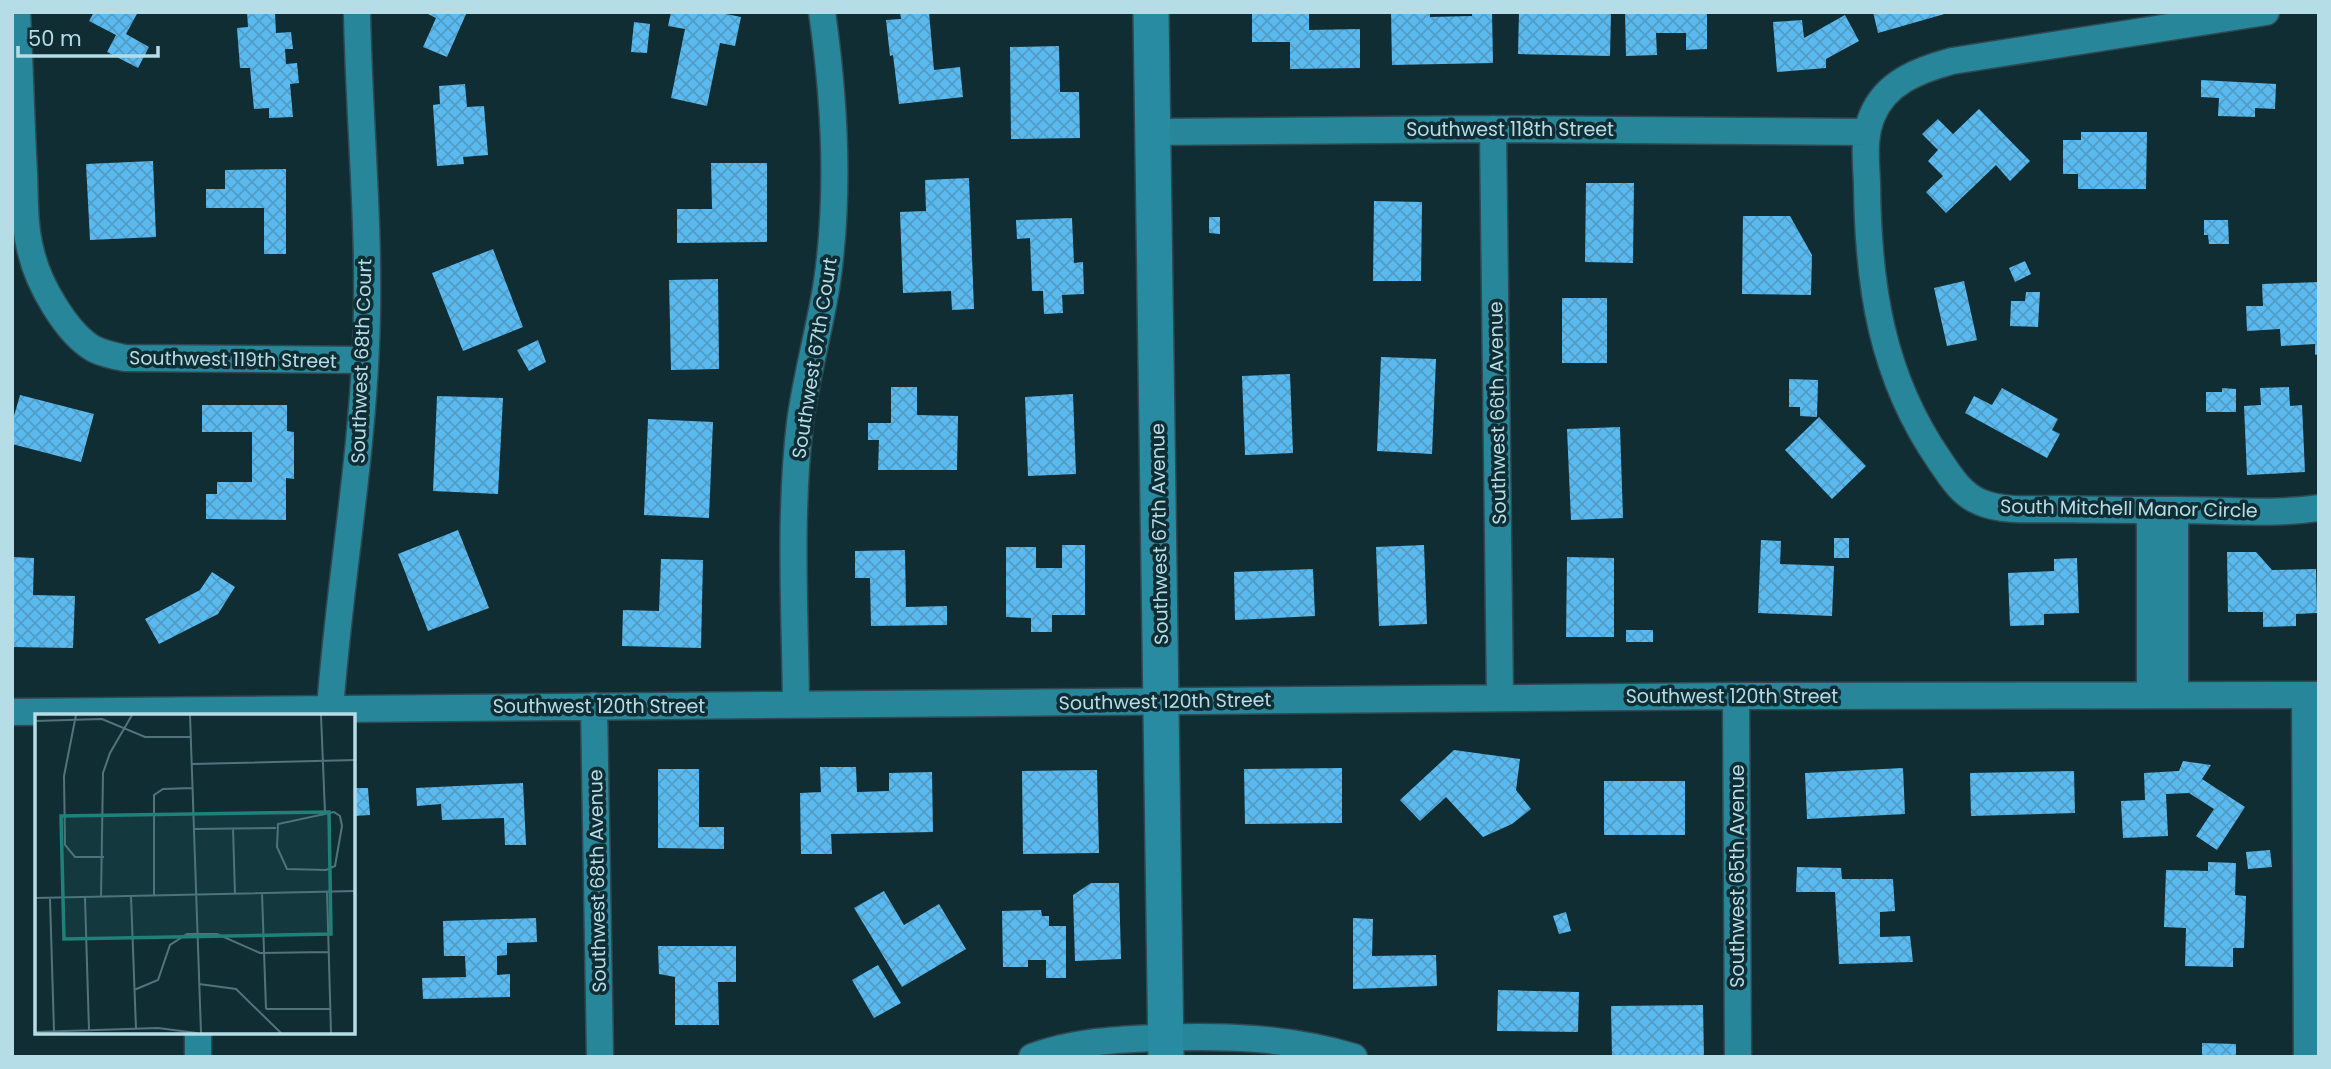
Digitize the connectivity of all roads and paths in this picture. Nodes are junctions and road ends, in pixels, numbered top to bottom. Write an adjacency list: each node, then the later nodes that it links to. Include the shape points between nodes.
1 (17, 12): 9 (street, Southwest 119th Street, via 30,251 69,327 93,349 125,358)
2 (357, 12): 9 (street, Southwest 68th Court, via 367,266)
3 (822, 12): 17 (street, Southwest 67th Court, via 831,77 835,172 827,282 803,402 798,455 793,530)
4 (1151, 12): 7 (main road, Southwest 67th Avenue)
5 (2266, 12): 8 (street, South Mitchell Manor Circle, via 1922,69 1885,96)
6 (1493, 129): 7 (street, Southwest 118th Street); 8 (street, Southwest 118th Street); 15 (street, Southwest 66th Avenue)
7 (1153, 132): 16 (main road, Southwest 67th Avenue)
8 (1866, 132): 11 (street, South Mitchell Manor Circle, via 1875,303 1892,369 1906,404 1962,491 1979,502 2000,507)
9 (365, 360): 19 (street, Southwest 68th Court, via 358,465)
10 (2319, 508): 11 (street, South Mitchell Manor Circle)
11 (2163, 510): 12 (street)
12 (2162, 694): 13 (street, Southwest 120th Street); 14 (street, Southwest 120th Street)
13 (2312, 695): 29 (street)
14 (1736, 696): 15 (street, Southwest 120th Street); 28 (street, Southwest 65th Avenue)
15 (1500, 698): 16 (street, Southwest 120th Street)
16 (1161, 701): 17 (street, Southwest 120th Street); 23 (main road, Southwest 67th Avenue)
17 (796, 704): 18 (street, Southwest 120th Street)
18 (594, 706): 19 (street, Southwest 120th Street); 25 (street, Southwest 68th Avenue)
19 (330, 709): 21 (street, Southwest 120th Street)
20 (12, 712): 21 (street, Southwest 120th Street)
21 (193, 713)
22 (198, 1034): 24 (street)
23 (1166, 1047): 26 (street, via 1077,1044); 27 (street, via 1261,1039 1316,1046)
24 (198, 1057)
25 (600, 1057)
26 (1032, 1057)
27 (1354, 1057)
28 (1738, 1057)
29 (2307, 1057)

